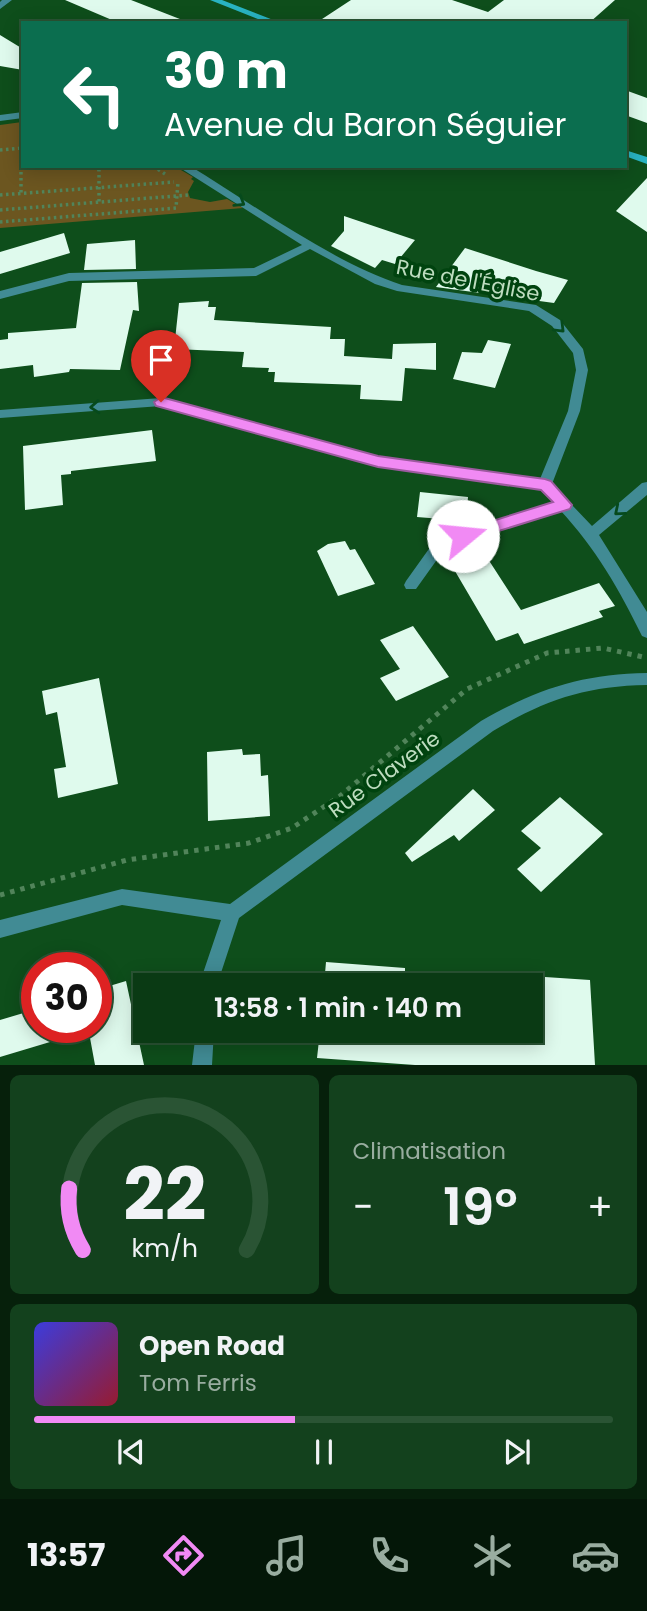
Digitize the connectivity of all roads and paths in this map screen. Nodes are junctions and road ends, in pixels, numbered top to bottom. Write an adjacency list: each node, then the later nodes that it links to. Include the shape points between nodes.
1 (8, 0): 3 (street)
2 (214, 0): 4 (main road)
3 (0, 6)
4 (272, 21)
5 (21, 116): 6 (street)
6 (0, 118)
7 (21, 148): 8 (path)
8 (0, 150)
9 (627, 154): 10 (main road)
10 (647, 161)
11 (22, 168): 15 (path)
12 (99, 168): 14 (path)
13 (185, 168): 22 (street, Rue de l'Église, one-way to 22)
14 (99, 187): 15 (path); 18 (path, via 178,181); 19 (path)
15 (21, 193): 16 (path)
16 (0, 195)
17 (188, 195): 18 (path)
18 (176, 196): 19 (path); 21 (path, via 176,208)
19 (99, 202): 20 (path)
20 (0, 210)
21 (0, 222)
22 (310, 245): 23 (street, via 256,272 69,277); 25 (street, Rue de l'Église, one-way to 25, via 401,288 532,308 556,323 579,352 582,370 574,411)
23 (0, 295)
24 (0, 414): 25 (street, one-way to 24, via 378,461 161,402)
25 (545, 485): 27 (street)
26 (647, 487): 28 (street, one-way to 28)
27 (564, 505): 28 (street); 29 (street, via 441,543)
28 (591, 534): 30 (street)
29 (411, 585)
30 (647, 632)
31 (647, 658): 33 (path, via 603,648 547,653 467,689 340,796 292,828 249,843 128,860)
32 (647, 679): 34 (street, Rue Claverie, via 579,684 530,700 487,726)
33 (0, 895)
34 (232, 914): 35 (street, via 122,897); 36 (street)
35 (0, 929)
36 (212, 973)
37 (204, 1043): 38 (street)
38 (202, 1065)

